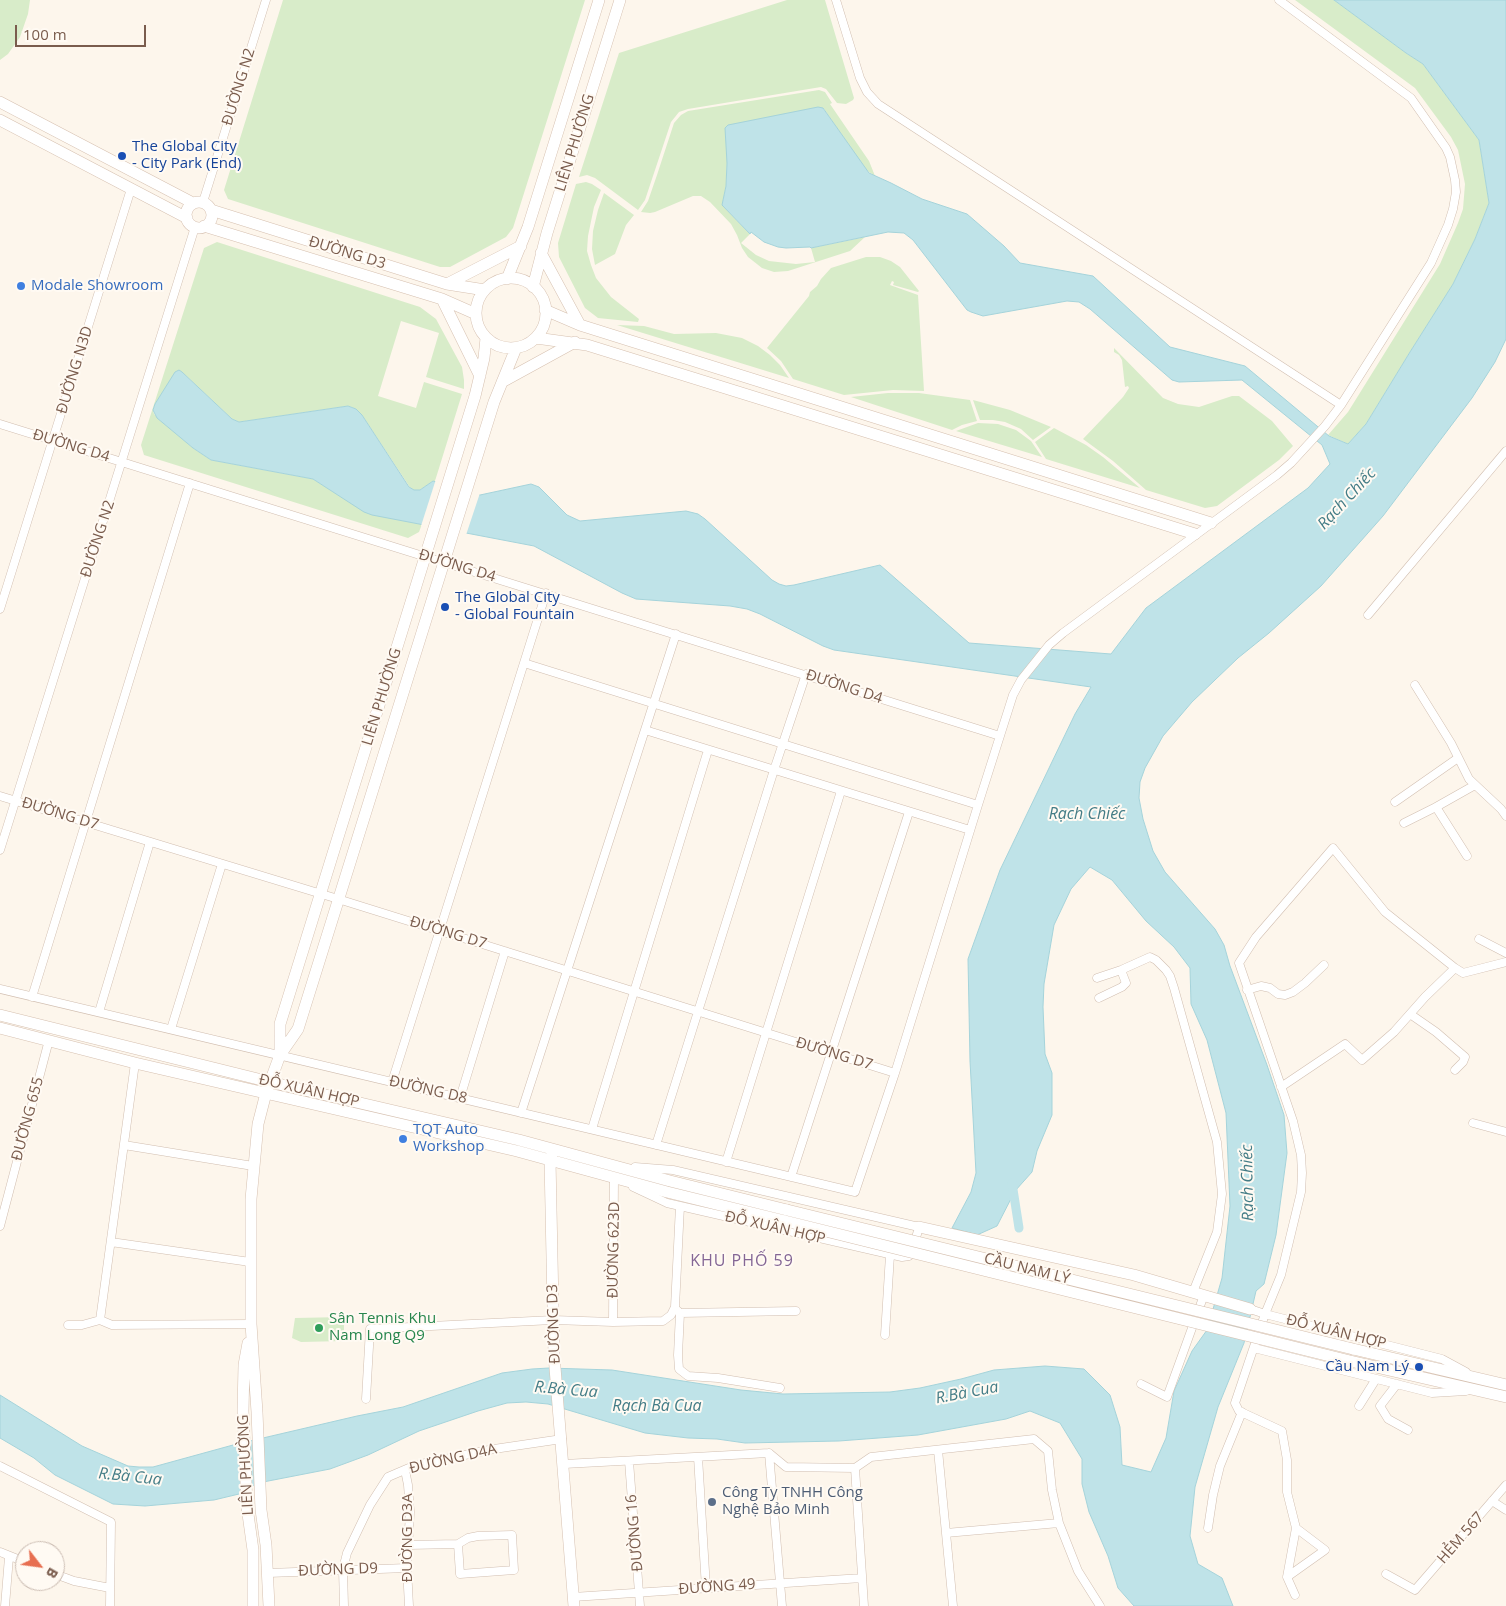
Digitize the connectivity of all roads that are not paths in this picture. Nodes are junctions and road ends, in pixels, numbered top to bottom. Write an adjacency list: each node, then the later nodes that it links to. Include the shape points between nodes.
1 (266, 0): 10 (street, ĐƯỜNG N2)
2 (599, 0): 14 (street, LIÊN PHƯỜNG)
3 (620, 0): 16 (street, LIÊN PHƯỜNG)
4 (836, 0): 34 (street, via 860,78 878,104)
5 (1278, 0): 34 (street, via 1410,98 1446,148 1455,180 1453,209 1431,263)
6 (0, 102): 8 (street, ĐƯỜNG D3)
7 (0, 120): 9 (street)
8 (136, 173): 9 (street); 10 (street, ĐƯỜNG D3)
9 (131, 189): 11 (street); 37 (street, ĐƯỜNG N3D)
10 (202, 205): 11 (street, via 187,210); 12 (street, via 211,219); 13 (street, ĐƯỜNG D3)
11 (187, 218): 12 (street, via 189,223)
12 (200, 226): 15 (street, ĐƯỜNG D3); 39 (street, ĐƯỜNG N2)
13 (296, 237): 15 (street); 18 (street, ĐƯỜNG D3)
14 (521, 246): 17 (street, LIÊN PHƯỜNG); 18 (street)
15 (291, 253): 21 (street, ĐƯỜNG D3)
16 (541, 253): 19 (street, LIÊN PHƯỜNG); 24 (street)
17 (506, 279): 19 (street, via 521,280); 20 (street)
18 (447, 284): 20 (street, ĐƯỜNG D3)
19 (534, 287): 22 (street)
20 (485, 290): 23 (street)
21 (442, 299): 23 (street, ĐƯỜNG D3); 31 (street)
22 (546, 310): 24 (street); 26 (street)
23 (476, 314): 25 (street)
24 (580, 325): 28 (street)
25 (486, 338): 29 (street, via 498,346); 31 (street, LIÊN PHƯỜNG)
26 (536, 338): 27 (street); 29 (street)
27 (576, 342): 30 (street); 32 (street)
28 (638, 343): 30 (street); 33 (street)
29 (516, 348): 32 (street, LIÊN PHƯỜNG)
30 (632, 359): 35 (street)
31 (480, 376): 45 (street, LIÊN PHƯỜNG)
32 (502, 382): 46 (street, LIÊN PHƯỜNG)
33 (836, 405): 35 (street); 40 (street)
34 (1341, 405): 43 (street, via 1284,469)
35 (831, 420): 42 (street)
36 (0, 424): 37 (street, ĐƯỜNG D4)
37 (52, 441): 39 (street, ĐƯỜNG D4); 48 (street, ĐƯỜNG N3D)
38 (1506, 451): 49 (street)
39 (122, 462): 41 (street, ĐƯỜNG D4); 64 (street, ĐƯỜNG N2)
40 (1039, 469): 42 (street); 43 (street)
41 (190, 483): 45 (street, ĐƯỜNG D4); 70 (street)
42 (1034, 484): 44 (street)
43 (1211, 523): 44 (street)
44 (1196, 534): 56 (street, via 1048,646 1021,680)
45 (425, 556): 46 (street, ĐƯỜNG D4); 77 (street, LIÊN PHƯỜNG)
46 (444, 562): 47 (street, ĐƯỜNG D4); 78 (street, LIÊN PHƯỜNG)
47 (546, 594): 50 (street, ĐƯỜNG D4); 51 (street)
48 (0, 609)
49 (1368, 616)
50 (676, 634): 52 (street, ĐƯỜNG D4); 54 (street)
51 (524, 663): 54 (street); 79 (street)
52 (806, 674): 56 (street, ĐƯỜNG D4); 57 (street)
53 (1415, 685): 59 (street)
54 (653, 704): 55 (street); 57 (street)
55 (644, 730): 58 (street); 86 (street)
56 (1000, 736): 66 (street)
57 (783, 744): 60 (street); 66 (street)
58 (708, 750): 60 (street); 91 (street)
59 (1458, 758): 61 (street); 65 (street)
60 (774, 770): 62 (street); 94 (street)
61 (1475, 785): 67 (street); 69 (street)
62 (842, 791): 68 (street); 100 (street)
63 (0, 796): 64 (street, ĐƯỜNG D7)
64 (16, 800): 70 (street, ĐƯỜNG D7); 74 (street, ĐƯỜNG N2)
65 (1395, 802)
66 (978, 805): 72 (street)
67 (1436, 807): 71 (street); 75 (street)
68 (909, 812): 72 (street); 102 (street)
69 (1506, 816)
70 (86, 822): 73 (street, ĐƯỜNG D7); 92 (street)
71 (1404, 823)
72 (970, 830): 106 (street)
73 (150, 842): 76 (street, ĐƯỜNG D7); 95 (street)
74 (0, 850)
75 (1467, 856)
76 (222, 864): 77 (street, ĐƯỜNG D7); 99 (street)
77 (321, 894): 78 (street, ĐƯỜNG D7); 103 (street, LIÊN PHƯỜNG, via 280,1024)
78 (338, 899): 79 (street, ĐƯỜNG D7); 103 (street, LIÊN PHƯỜNG, via 298,1029)
79 (440, 931): 81 (street, ĐƯỜNG D7); 107 (street)
80 (1479, 938): 82 (street)
81 (505, 951): 86 (street, ĐƯỜNG D7); 110 (street)
82 (1506, 953)
83 (1506, 962): 85 (street, via 1463,973)
84 (1324, 965): 90 (street, via 1305,983 1284,995 1261,986)
85 (1455, 968): 90 (street, via 1385,912 1333,848 1256,937 1239,963); 96 (street)
86 (567, 970): 91 (street, ĐƯỜNG D7); 111 (street)
87 (1121, 970): 88 (street); 93 (street, via 1126,984); 131 (street, via 1150,957 1162,964 1170,976 1217,1142 1222,1194 1217,1232)
88 (1097, 978)
89 (0, 989): 92 (street, ĐƯỜNG D8)
90 (1247, 990): 108 (street)
91 (634, 992): 94 (street, ĐƯỜNG D7); 113 (street)
92 (32, 997): 95 (street, ĐƯỜNG D8)
93 (1099, 998)
94 (698, 1011): 100 (street, ĐƯỜNG D7); 115 (street)
95 (99, 1012): 99 (street, ĐƯỜNG D8)
96 (1410, 1014): 105 (street, via 1465,1057); 108 (street, via 1362,1060 1345,1044)
97 (0, 1017): 109 (street, ĐỖ XUÂN HỢP)
98 (0, 1028): 101 (street, ĐỖ XUÂN HỢP)
99 (171, 1029): 103 (street, ĐƯỜNG D8)
100 (766, 1033): 102 (street, ĐƯỜNG D7); 119 (street)
101 (49, 1040): 104 (street, ĐỖ XUÂN HỢP); 126 (street, ĐƯỜNG 655)
102 (831, 1053): 106 (street, ĐƯỜNG D7); 122 (street)
103 (280, 1055): 107 (street, ĐƯỜNG D8); 109 (street, LIÊN PHƯỜNG)
104 (135, 1064): 109 (street, ĐỖ XUÂN HỢP); 116 (street)
105 (1455, 1070)
106 (895, 1073): 122 (street, ĐƯỜNG D8, via 855,1192)
107 (392, 1082): 110 (street, ĐƯỜNG D8)
108 (1281, 1087): 135 (street, via 1298,1139 1301,1192 1281,1275)
109 (268, 1088): 117 (street, ĐỖ XUÂN HỢP); 118 (street, ĐỖ XUÂN HỢP); 120 (street, LIÊN PHƯỜNG, via 258,1124)
110 (460, 1098): 111 (street, ĐƯỜNG D8)
111 (521, 1112): 113 (street, ĐƯỜNG D8)
112 (1473, 1123): 114 (street)
113 (592, 1129): 115 (street, ĐƯỜNG D8)
114 (1506, 1132)
115 (656, 1145): 119 (street, ĐƯỜNG D8)
116 (124, 1146): 120 (street); 128 (street)
117 (553, 1148): 118 (street, ĐƯỜNG D3); 121 (street, ĐỖ XUÂN HỢP)
118 (550, 1160): 123 (street, ĐỖ XUÂN HỢP); 137 (street, ĐƯỜNG D3)
119 (726, 1162): 122 (street, ĐƯỜNG D8)
120 (253, 1166): 130 (street, LIÊN PHƯỜNG)
121 (619, 1166): 125 (street, ĐỖ XUÂN HỢP); 127 (street, ĐỖ XUÂN HỢP, via 673,1170)
122 (791, 1177)
123 (614, 1178): 124 (street, ĐỖ XUÂN HỢP); 125 (street, ĐỖ XUÂN HỢP); 138 (street, ĐƯỜNG 623D)
124 (680, 1206): 129 (street, ĐỖ XUÂN HỢP); 133 (street)
125 (786, 1216): 143 (street, CẦU NAM LÝ, bridge)
126 (0, 1226)
127 (919, 1227): 129 (street, ĐỖ XUÂN HỢP, via 909,1256); 131 (street, ĐỖ XUÂN HỢP, via 1134,1275)
128 (111, 1242): 130 (street); 136 (street)
129 (890, 1255): 141 (street)
130 (250, 1262): 139 (street, LIÊN PHƯỜNG)
131 (1199, 1294): 132 (street, ĐỖ XUÂN HỢP); 146 (street, via 1167,1397)
132 (1250, 1309): 135 (street, ĐỖ XUÂN HỢP)
133 (678, 1310): 134 (street); 138 (street, via 664,1320); 149 (street, via 680,1369 688,1376)
134 (796, 1311)
135 (1265, 1314): 142 (street); 144 (street, ĐỖ XUÂN HỢP, via 1442,1359)
136 (100, 1320): 139 (street, via 112,1325); 140 (street)
137 (553, 1320): 138 (street); 152 (street, via 370,1329); 156 (street, ĐƯỜNG D3)
138 (613, 1322)
139 (251, 1324): 179 (street, LIÊN PHƯỜNG, via 261,1510); 192 (street, LIÊN PHƯỜNG, via 244,1365 243,1411)
140 (68, 1325)
141 (885, 1335)
142 (1254, 1348): 145 (street, ĐỖ XUÂN HỢP); 154 (street, via 1235,1403)
143 (1352, 1355): 144 (street, ĐỖ XUÂN HỢP); 150 (street, ĐỖ XUÂN HỢP)
144 (1478, 1378): 148 (street, ĐỖ XUÂN HỢP)
145 (1376, 1379): 147 (street, ĐỖ XUÂN HỢP); 153 (street)
146 (1141, 1384)
147 (1397, 1384): 150 (street, ĐỖ XUÂN HỢP, via 1432,1393); 155 (street, via 1380,1406 1388,1419)
148 (1506, 1385)
149 (780, 1388)
150 (1475, 1391): 151 (street, ĐỖ XUÂN HỢP)
151 (1506, 1397)
152 (366, 1399)
153 (1359, 1406)
154 (1242, 1412): 169 (street, via 1220,1466); 170 (street, via 1282,1431 1287,1460 1287,1492)
155 (1408, 1430)
156 (561, 1434): 161 (street, ĐƯỜNG D3); 164 (street, ĐƯỜNG D4A)
157 (938, 1450): 163 (street, via 872,1457); 168 (street, via 1034,1439 1048,1452); 171 (street)
158 (769, 1453): 159 (street); 163 (street, via 786,1467); 184 (street)
159 (698, 1457): 160 (street); 186 (street)
160 (629, 1461): 161 (street); 187 (street, ĐƯỜNG 16)
161 (564, 1464): 189 (street, ĐƯỜNG D3)
162 (0, 1466): 185 (street, via 111,1522)
163 (855, 1468): 183 (street)
164 (405, 1470): 173 (street, ĐƯỜNG D3A, via 410,1512); 178 (street, ĐƯỜNG D4A, via 388,1477 370,1505 347,1553)
165 (1506, 1485): 166 (street, HẺM 567)
166 (1492, 1501): 167 (street); 180 (street, HẺM 567, via 1415,1590)
167 (1506, 1510)
168 (1059, 1523): 171 (street); 200 (street, via 1078,1571)
169 (1208, 1528)
170 (1296, 1528): 181 (street); 181 (street, via 1325,1550)
171 (946, 1533): 199 (street)
172 (458, 1544): 172 (street, via 460,1574 514,1570 512,1535 478,1536); 173 (street)
173 (408, 1545): 177 (street, ĐƯỜNG D3A)
174 (0, 1552): 175 (street)
175 (10, 1557): 176 (street); 190 (street)
176 (15, 1559)
177 (407, 1568): 178 (street, ĐƯỜNG D9); 195 (street, ĐƯỜNG D3A)
178 (343, 1569): 179 (street, ĐƯỜNG D9); 194 (street)
179 (268, 1573): 193 (street, LIÊN PHƯỜNG)
180 (1386, 1574)
181 (1287, 1577): 188 (street)
182 (65, 1578): 185 (street)
183 (862, 1578): 184 (street, ĐƯỜNG 49); 198 (street)
184 (780, 1583): 186 (street, ĐƯỜNG 49); 197 (street)
185 (110, 1588): 191 (street)
186 (706, 1588): 187 (street, ĐƯỜNG 49)
187 (639, 1593): 189 (street, ĐƯỜNG 49); 196 (street, ĐƯỜNG 16)
188 (1295, 1595)
189 (573, 1602)
190 (5, 1606)
191 (110, 1606)
192 (254, 1606)
193 (268, 1606)
194 (344, 1606)
195 (409, 1606)
196 (640, 1606)
197 (782, 1606)
198 (864, 1606)
199 (953, 1606)
200 (1100, 1606)

